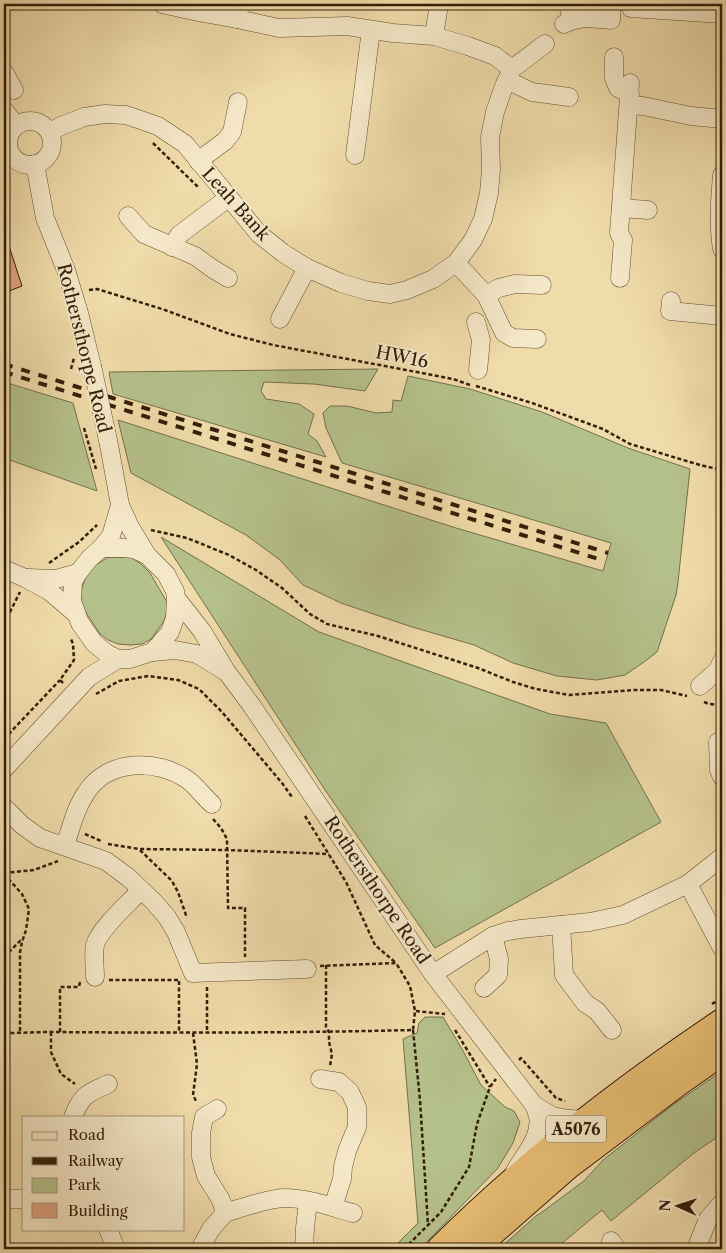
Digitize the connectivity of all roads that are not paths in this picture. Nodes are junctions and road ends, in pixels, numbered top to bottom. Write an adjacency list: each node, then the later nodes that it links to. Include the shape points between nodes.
1 (162, 4): 4 (street, via 198,12)
2 (439, 4): 9 (street)
3 (631, 8): 5 (street)
4 (238, 11): 8 (street, via 279,28 347,26)
5 (722, 14)
6 (568, 16): 7 (street)
7 (611, 19)
8 (371, 30): 9 (street); 23 (street)
9 (434, 36): 13 (street, via 495,56)
10 (545, 44): 13 (street)
11 (614, 57): 15 (street, via 614,78 618,88)
12 (4, 72): 14 (street)
13 (509, 74): 16 (street, via 532,92); 33 (street, Leah Bank, via 490,137 489,193 483,219 473,240)
14 (14, 90)
15 (630, 94): 19 (street, via 643,106); 28 (street)
16 (569, 97)
17 (238, 102): 24 (street, via 232,132)
18 (4, 110): 20 (street)
19 (722, 119)
20 (16, 126): 21 (street, via 34,121); 22 (street, via 10,134)
21 (50, 132): 24 (street, Leah Bank, via 84,117 126,115 158,126 185,144); 25 (street, via 52,148 42,161)
22 (7, 152): 25 (street, via 20,162)
23 (355, 155)
24 (198, 161): 27 (street, Leah Bank, via 209,173)
25 (35, 164): 45 (street, Rothersthorpe Road, bridge, via 45,218 66,270 92,366)
26 (722, 175): 32 (street)
27 (223, 202): 31 (street, via 179,235); 34 (street, Leah Bank, via 283,254)
28 (621, 208): 29 (street); 36 (street)
29 (648, 210)
30 (128, 216): 31 (street, via 144,234)
31 (172, 247): 35 (street, via 195,256)
32 (722, 249)
33 (456, 262): 34 (street, Leah Bank, via 434,279 390,294 341,283); 38 (street)
34 (307, 268): 42 (street)
35 (228, 278)
36 (620, 278)
37 (542, 285): 38 (street, via 515,284)
38 (486, 295): 40 (street)
39 (671, 301): 41 (street, via 670,311)
40 (494, 313): 43 (street, via 504,333 513,338); 44 (street, via 473,324 481,340)
41 (722, 316)
42 (280, 319)
43 (538, 339)
44 (478, 370)
45 (120, 504): 46 (street, via 111,536); 47 (street, Rothersthorpe Road)
46 (101, 548): 47 (street, via 134,549); 49 (street)
47 (148, 555): 51 (street, Rothersthorpe Road, via 166,574)
48 (4, 569): 50 (street)
49 (78, 573): 50 (street); 52 (street, via 73,582)
50 (23, 585): 52 (street, via 49,591)
51 (176, 598): 54 (street, Rothersthorpe Road, via 170,632); 57 (street, Rothersthorpe Road, via 202,631)
52 (75, 613): 53 (street)
53 (94, 643): 55 (street); 58 (street)
54 (152, 652): 55 (street, Rothersthorpe Road); 57 (street, Rothersthorpe Road, via 175,650 197,654)
55 (118, 660): 58 (street, Rothersthorpe Road)
56 (722, 661): 59 (street)
57 (226, 671): 73 (street, Rothersthorpe Road)
58 (89, 677): 61 (street)
59 (698, 694)
60 (718, 742): 62 (street)
61 (4, 769)
62 (722, 777)
63 (212, 804): 65 (street, via 188,780 171,770 153,765 116,769 87,791)
64 (4, 807): 65 (street, via 22,825)
65 (62, 854): 68 (street, via 106,861)
66 (722, 857): 67 (street)
67 (688, 884): 69 (street, via 623,916); 71 (street)
68 (142, 890): 72 (street, via 167,917 193,973); 74 (street, via 98,938)
69 (561, 926): 70 (street, via 521,929); 77 (street, via 564,974 585,1003 597,1011)
70 (494, 936): 73 (street); 75 (street, via 499,959 498,975)
71 (722, 948)
72 (307, 969)
73 (433, 974): 81 (street, Rothersthorpe Road)
74 (94, 977)
75 (484, 988)
76 (715, 1014): 84 (highway, A5076, via 675,1054)
77 (612, 1030)
78 (722, 1052): 98 (highway, A5076, via 569,1165)
79 (324, 1080): 90 (street, via 339,1082 350,1092 357,1107 356,1127)
80 (108, 1084): 83 (street, via 86,1094)
81 (534, 1105): 84 (street, Rothersthorpe Road, via 552,1116); 85 (street, Rothersthorpe Road, via 538,1117 536,1136)
82 (211, 1113): 92 (street, via 201,1133 201,1157 206,1176)
83 (73, 1116)
84 (586, 1120): 85 (highway, A5076)
85 (504, 1189): 97 (highway, A5076)
86 (4, 1199): 87 (street)
87 (22, 1199)
88 (308, 1201): 90 (street); 92 (street, via 284,1198); 96 (street)
89 (722, 1203): 99 (street, via 708,1219)
90 (333, 1207): 91 (street)
91 (353, 1212)
92 (225, 1213): 95 (street)
93 (108, 1230): 94 (street)
94 (116, 1249)
95 (200, 1249)
96 (304, 1249)
97 (440, 1249)
98 (474, 1249)
99 (696, 1249)

